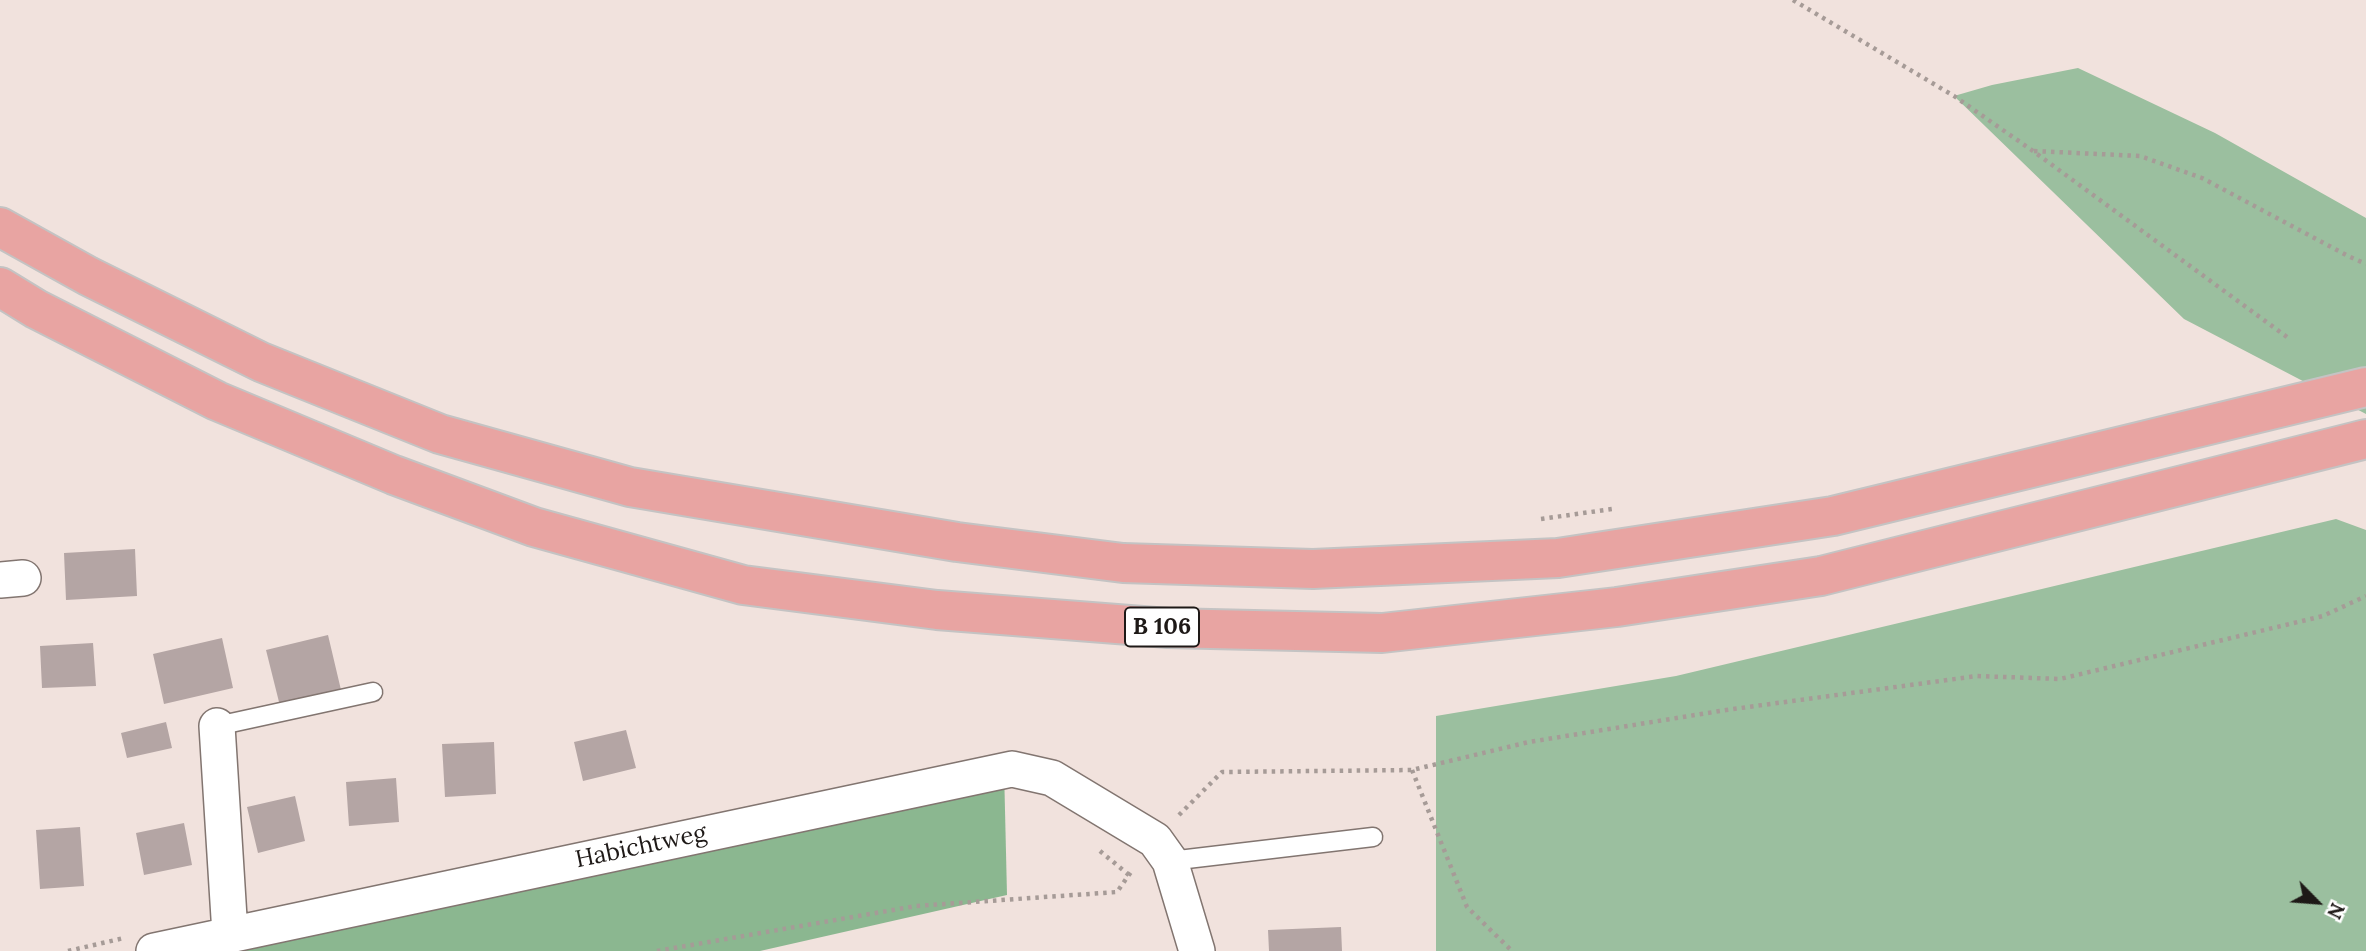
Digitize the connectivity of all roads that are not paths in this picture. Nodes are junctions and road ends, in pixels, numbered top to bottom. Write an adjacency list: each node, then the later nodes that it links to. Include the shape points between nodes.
1 (0, 227): 3 (highway, via 261,362 440,434 630,487 943,540 1123,563 1313,569 1558,558 1832,516)
2 (0, 287): 4 (highway, B 106, via 217,401 534,527 743,585 937,610 1168,628 1382,632 1617,607 1821,576)
3 (2366, 387)
4 (2366, 439)
5 (373, 692): 6 (lane)
6 (217, 726): 9 (street)
7 (1373, 836): 8 (lane)
8 (1162, 851): 9 (street, Habichtweg, via 1052,778 1012,769); 11 (street)
9 (230, 934): 10 (street, Habichtweg)
10 (154, 951)
11 (1197, 951)

